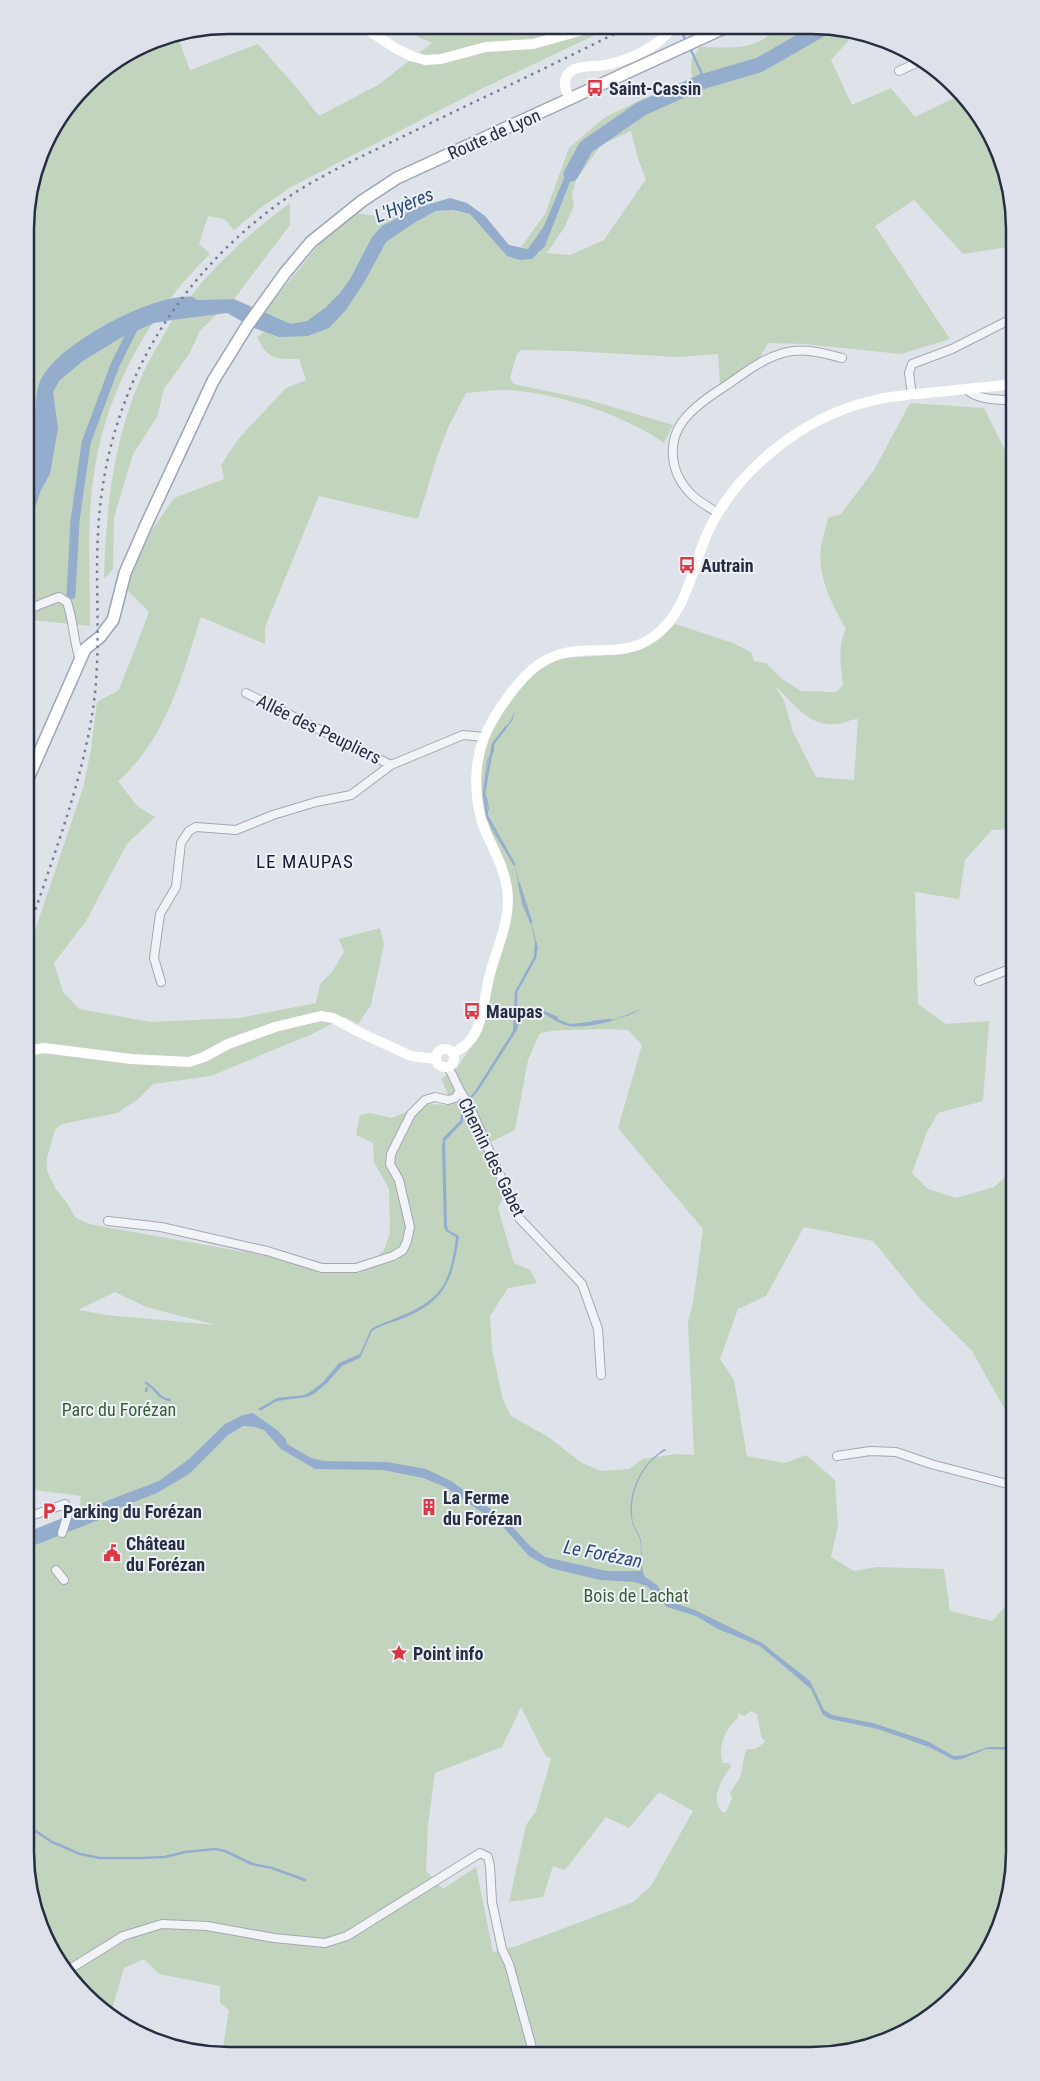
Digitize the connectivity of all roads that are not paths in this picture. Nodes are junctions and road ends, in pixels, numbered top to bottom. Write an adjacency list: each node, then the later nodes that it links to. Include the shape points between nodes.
1 (374, 34): 2 (street, via 395,48 425,60 486,47 533,44)
2 (569, 34)
3 (666, 34): 7 (street, via 641,52 607,64 582,67 568,74 565,81)
4 (711, 34): 7 (main road, Route de Lyon)
5 (915, 64): 6 (street)
6 (899, 71)
7 (570, 99): 16 (main road, Route de Lyon, via 397,178 311,242 247,326 212,381 124,578 114,620 85,649)
8 (1006, 322): 12 (street, via 952,349 912,364 909,374)
9 (842, 358): 14 (street, via 808,350 783,353 760,362 687,416 673,437 673,458 678,478 691,495)
10 (1006, 385): 11 (street)
11 (966, 389): 12 (street); 13 (street, via 979,397)
12 (912, 395): 14 (street, via 853,406 807,428 764,458)
13 (1006, 400)
14 (718, 513): 18 (street, via 681,603 666,626 652,638 624,650 562,653 538,665 526,675)
15 (34, 607): 16 (street, via 59,598 67,602)
16 (80, 660): 19 (main road)
17 (246, 694): 20 (street, Allée des Peupliers)
18 (484, 737): 20 (street, via 463,735); 25 (street, via 478,761 477,794 482,822 508,890 506,920 478,1027 468,1044)
19 (34, 765)
20 (392, 765): 23 (street, via 351,795 273,814 236,830 196,827 189,830 182,843 176,887 160,914 154,958)
21 (1006, 970): 22 (street)
22 (979, 981)
23 (161, 982)
24 (34, 1050): 26 (street, via 189,1062 275,1027 321,1016 333,1018 410,1056)
25 (453, 1053): 26 (street, via 442,1049); 27 (street, via 453,1060)
26 (436, 1059): 27 (street, via 441,1066)
27 (448, 1066): 28 (street, Chemin des Gabet)
28 (465, 1098): 29 (street, via 448,1100 434,1097 425,1100 411,1114 391,1154 390,1164 398,1180 410,1227 403,1250 393,1256 356,1268 322,1268 267,1251 161,1227); 30 (street, Chemin des Gabet, via 519,1218 582,1284 598,1329)
29 (108, 1221)
30 (600, 1375)
31 (837, 1456): 32 (street, via 870,1451 896,1452)
32 (1006, 1484)
33 (34, 1515): 34 (street, via 65,1504 68,1514)
34 (62, 1533)
35 (56, 1570): 36 (street)
36 (64, 1580)
37 (72, 1968): 38 (street, via 122,1936 162,1924 207,1926 325,1943 347,1936 480,1853 488,1857 499,1936)
38 (532, 2047)

